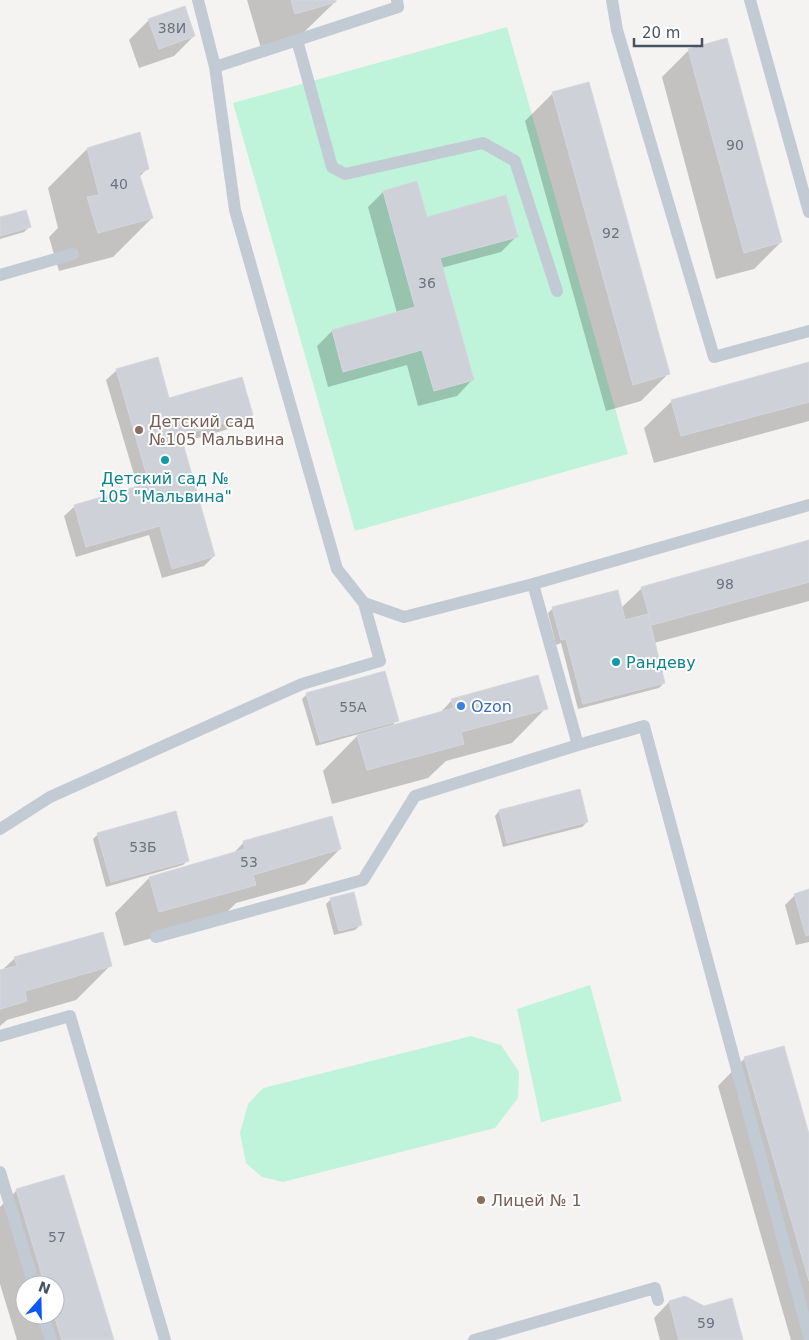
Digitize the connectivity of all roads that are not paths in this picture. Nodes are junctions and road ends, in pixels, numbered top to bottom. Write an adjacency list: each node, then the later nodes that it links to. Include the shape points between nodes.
1 (198, 0): 6 (lane)
2 (397, 0): 5 (lane, via 398,7)
3 (612, 0): 11 (lane, via 617,30 714,357)
4 (750, 0): 7 (lane)
5 (297, 40): 6 (lane); 10 (lane, via 332,167 345,174 483,143 515,161)
6 (215, 67): 14 (lane, via 234,210 338,569)
7 (809, 212)
8 (73, 254): 9 (lane)
9 (0, 274)
10 (556, 291)
11 (809, 331)
12 (809, 505): 13 (lane)
13 (533, 584): 14 (lane, via 404,618); 15 (lane)
14 (364, 603): 16 (lane, via 380,661 302,684 50,797)
15 (578, 744): 17 (lane, via 414,796 363,880); 23 (lane, via 644,726)
16 (0, 829)
17 (156, 937)
18 (0, 1036): 25 (lane, via 70,1016)
19 (0, 1172): 20 (lane)
20 (31, 1275)
21 (658, 1300): 26 (lane, via 655,1288)
22 (46, 1325): 24 (lane)
23 (809, 1336)
24 (51, 1340)
25 (165, 1340)
26 (474, 1340)

